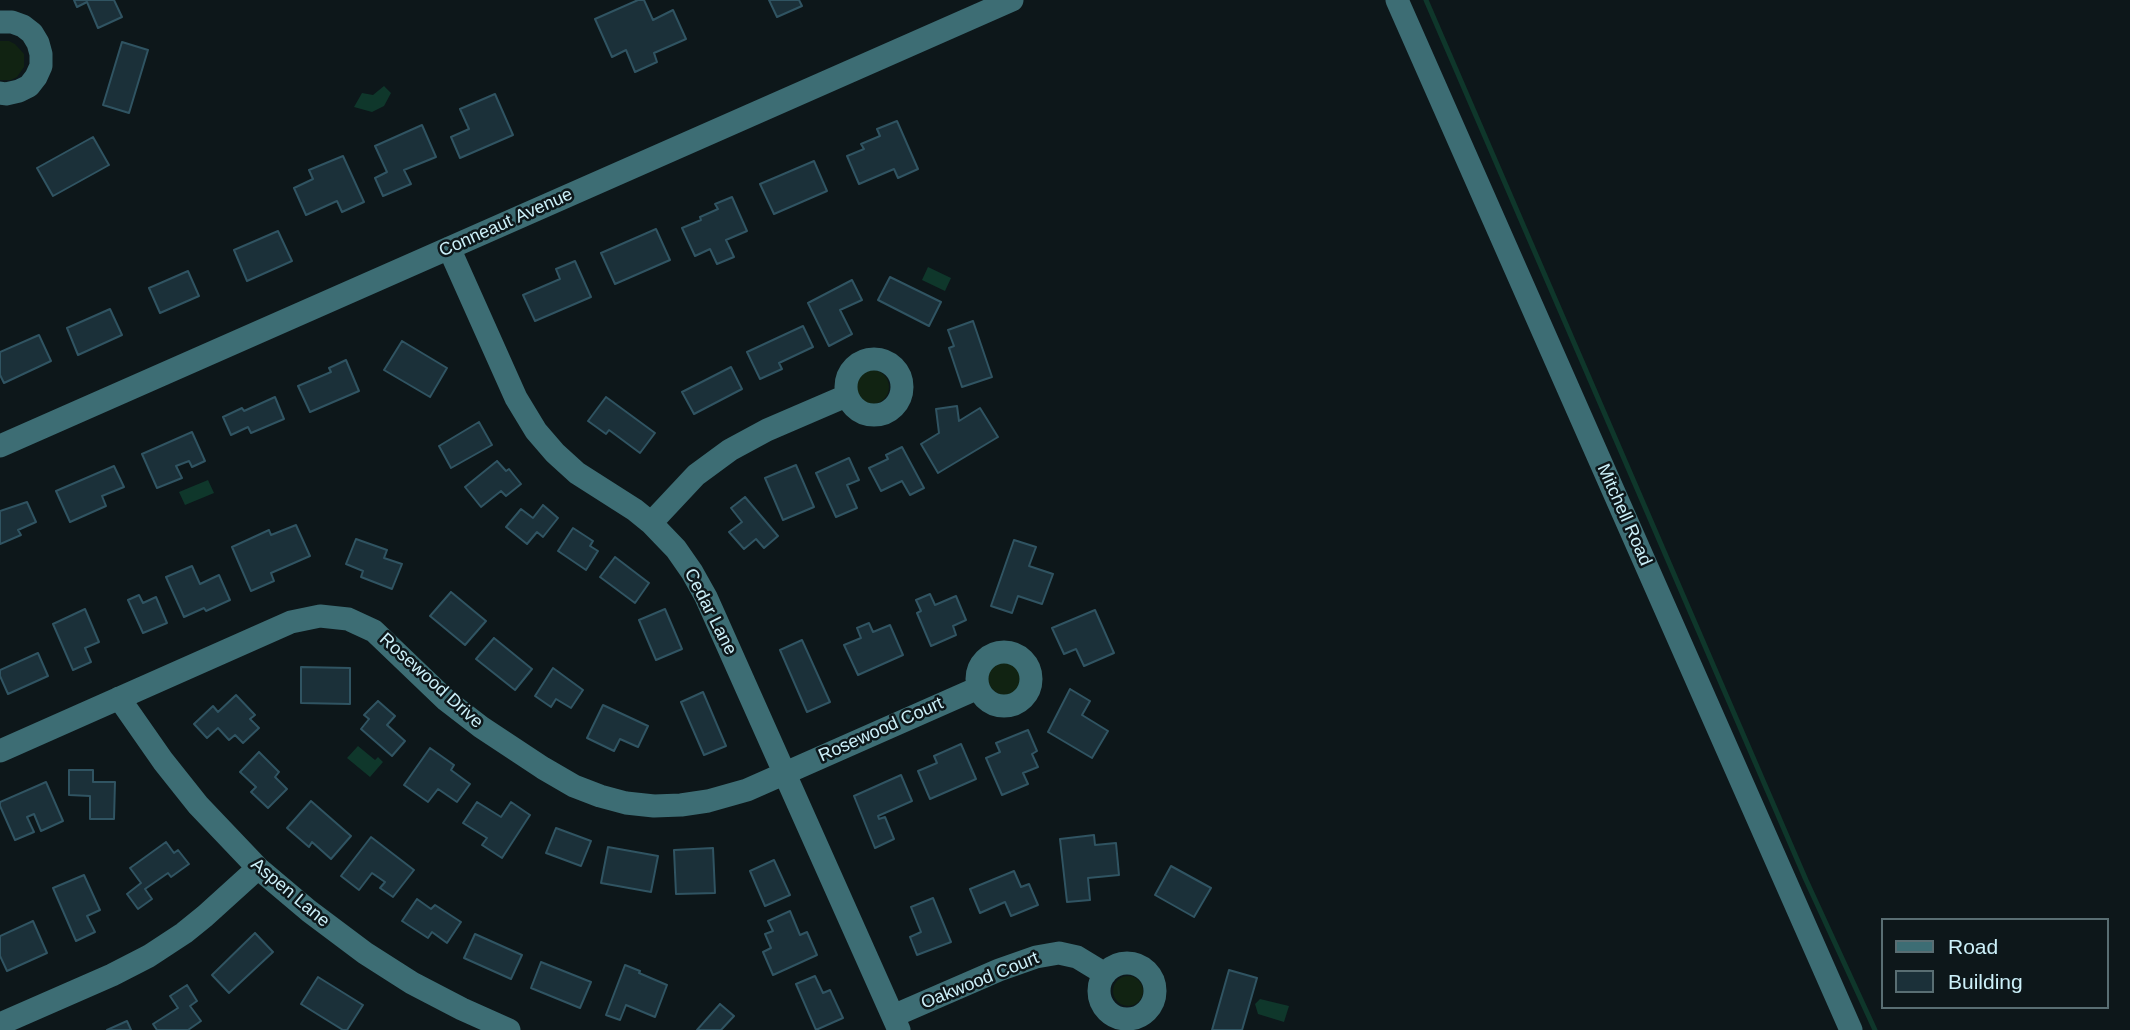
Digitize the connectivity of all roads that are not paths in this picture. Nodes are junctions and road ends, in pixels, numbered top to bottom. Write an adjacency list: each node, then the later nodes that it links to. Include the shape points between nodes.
1 (1012, 0): 5 (street, Conneaut Avenue)
2 (1396, 0): 18 (street, Mitchell Road)
3 (0, 22): 4 (street, via 12,22 32,33 41,66 29,86)
4 (0, 93)
5 (449, 248): 7 (street, Conneaut Avenue); 8 (street, Cedar Lane, via 516,398 536,431 577,473)
6 (846, 396): 8 (street, via 730,450 696,475)
7 (0, 446)
8 (651, 523): 12 (street, Cedar Lane, via 676,549 706,597)
9 (978, 688): 12 (street, Rosewood Court)
10 (120, 698): 11 (street, Rosewood Drive); 12 (street, Rosewood Drive, via 291,622 334,616 374,631 481,727 553,774 600,796 653,806 708,802); 13 (street, Aspen Lane, via 198,805)
11 (0, 751)
12 (785, 773): 15 (street, Cedar Lane)
13 (258, 867): 16 (street, via 205,916 149,956); 17 (street, Aspen Lane, via 365,953 412,983)
14 (1105, 974): 15 (street, Oakwood Court, via 1077,957 1036,957 999,970)
15 (896, 1023)
16 (0, 1024)
17 (509, 1030)
18 (1851, 1030)

